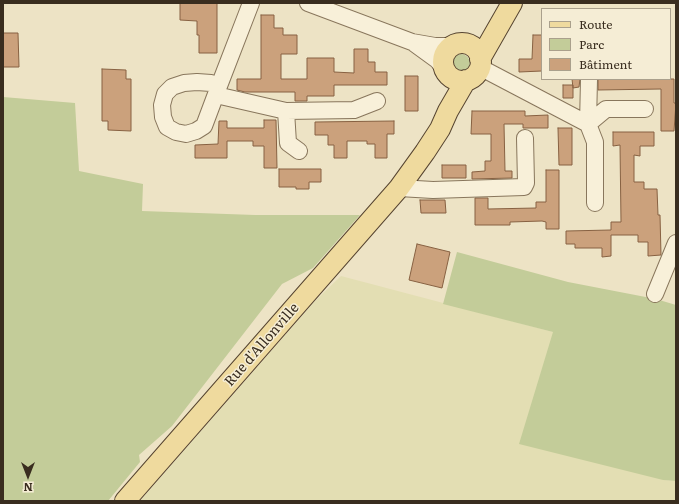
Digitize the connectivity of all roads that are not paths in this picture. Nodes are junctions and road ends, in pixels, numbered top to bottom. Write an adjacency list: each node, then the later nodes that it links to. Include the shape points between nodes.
1 (251, 3): 10 (street, via 217,91)
2 (308, 3): 4 (street)
3 (510, 5): 5 (main road, Rue d'Allonville, via 496,23 480,36); 6 (main road, Rue d'Allonville)
4 (412, 42): 5 (street, via 435,46); 6 (street, via 437,60)
5 (459, 45): 6 (main road, via 476,49); 6 (main road, via 444,55)
6 (463, 70): 11 (street, via 488,71); 14 (main road, Rue d'Allonville, via 440,129)
7 (589, 80): 11 (street)
8 (377, 101): 10 (street, via 354,110)
9 (645, 109): 11 (street, via 606,109)
10 (286, 111): 13 (street, via 288,143)
11 (588, 124): 15 (street, via 595,142)
12 (525, 138): 14 (street, via 524,187 433,190)
13 (299, 151)
14 (399, 188): 18 (main road, Rue d'Allonville)
15 (594, 203)
16 (676, 243): 17 (street)
17 (655, 294)
18 (125, 501)

